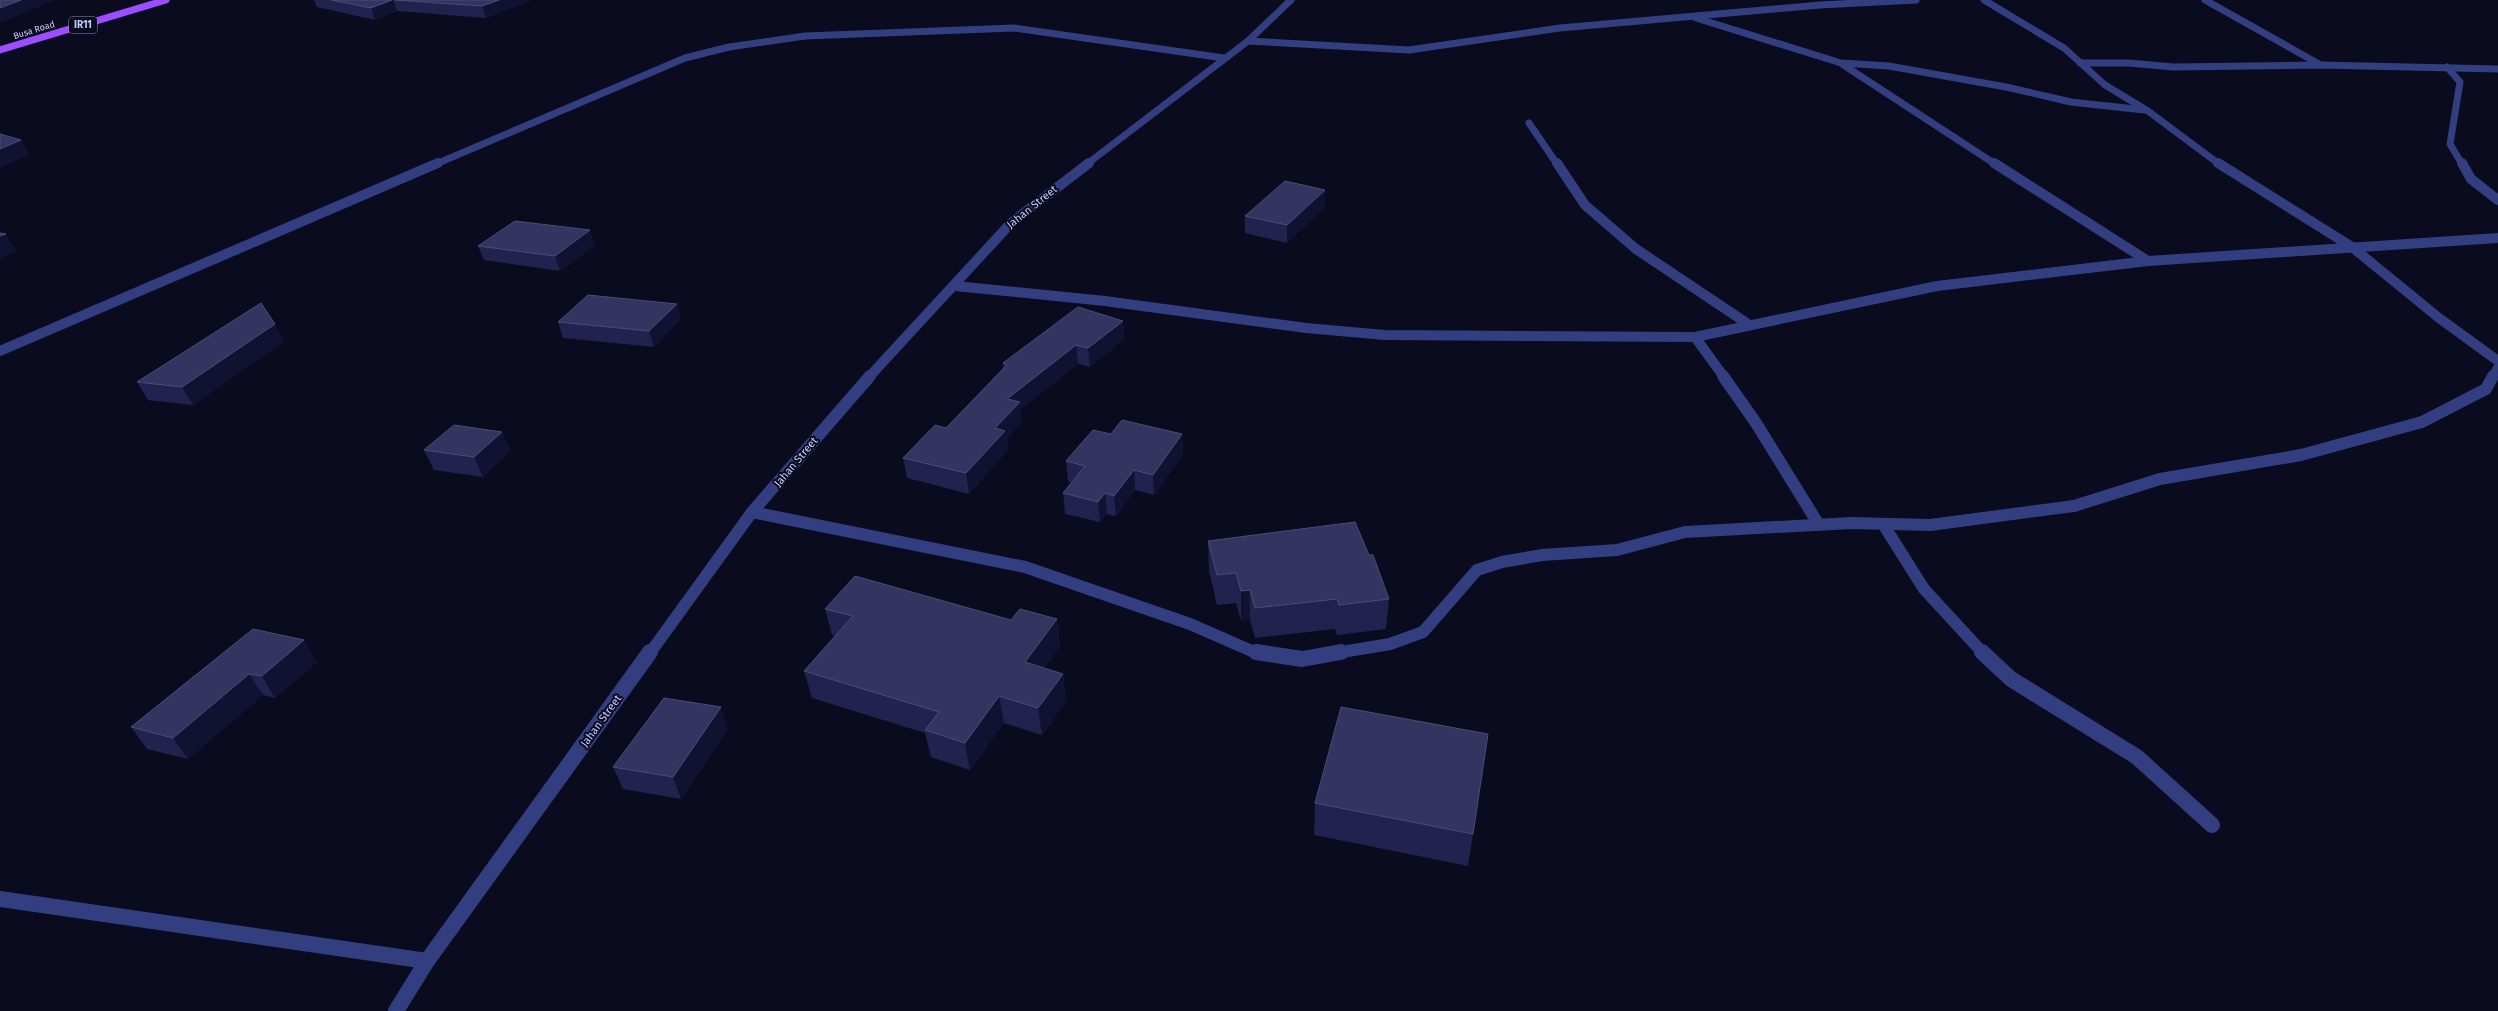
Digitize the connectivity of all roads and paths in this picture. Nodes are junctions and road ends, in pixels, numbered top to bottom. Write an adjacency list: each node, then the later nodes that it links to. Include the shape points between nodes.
1 (166, 0): 10 (main road, Busa Road / IR11)
2 (1291, 0): 9 (street, Jahan Street)
3 (1795, 0): 7 (street)
4 (1916, 0): 7 (street)
5 (1984, 0): 13 (street, via 2064,48)
6 (2205, 0): 14 (street)
7 (1804, 7): 8 (street)
8 (1689, 16): 9 (street, via 1560,28 1408,50); 12 (street)
9 (1248, 41): 11 (street, Jahan Street)
10 (0, 50)
11 (1224, 58): 23 (street, Jahan Street, via 1011,223); 26 (street, via 1014,28 805,36 729,47 685,58)
12 (1841, 63): 17 (street, via 1889,66 2006,87 2071,102); 22 (street, via 1931,124)
13 (2080, 63): 14 (street, via 2129,63 2173,67); 17 (street, via 2105,85)
14 (2320, 65): 15 (street)
15 (2447, 67): 16 (street); 19 (street, via 2460,82 2450,144 2471,179)
16 (2498, 69)
17 (2148, 111): 21 (street, via 2212,160)
18 (1529, 123): 24 (street, via 1585,205 1636,249)
19 (2498, 200)
20 (2498, 238): 21 (street)
21 (2352, 247): 22 (street); 27 (street, via 2439,318)
22 (2148, 261): 24 (street, via 1937,286)
23 (955, 286): 25 (street, via 1105,301 1306,328 1385,335); 29 (street, Jahan Street, via 855,392)
24 (1748, 324): 25 (street)
25 (1695, 337): 31 (street, via 1756,423)
26 (0, 351)
27 (2498, 361)
28 (2498, 368): 30 (street, via 2486,389 2422,422 2300,456 2160,479 2074,506 1930,525)
29 (752, 512): 31 (street, via 1025,567 1190,624 1254,652 1302,659 1390,644 1423,632 1477,570 1502,562 1542,555 1617,550 1685,532); 34 (street, Jahan Street)
30 (1883, 524): 31 (street); 32 (street, via 1924,589 1977,648 2012,679 2136,757)
31 (1819, 525)
32 (2212, 825)
33 (0, 899): 34 (street)
34 (427, 961): 35 (street, Jahan Street)
35 (396, 1011)

